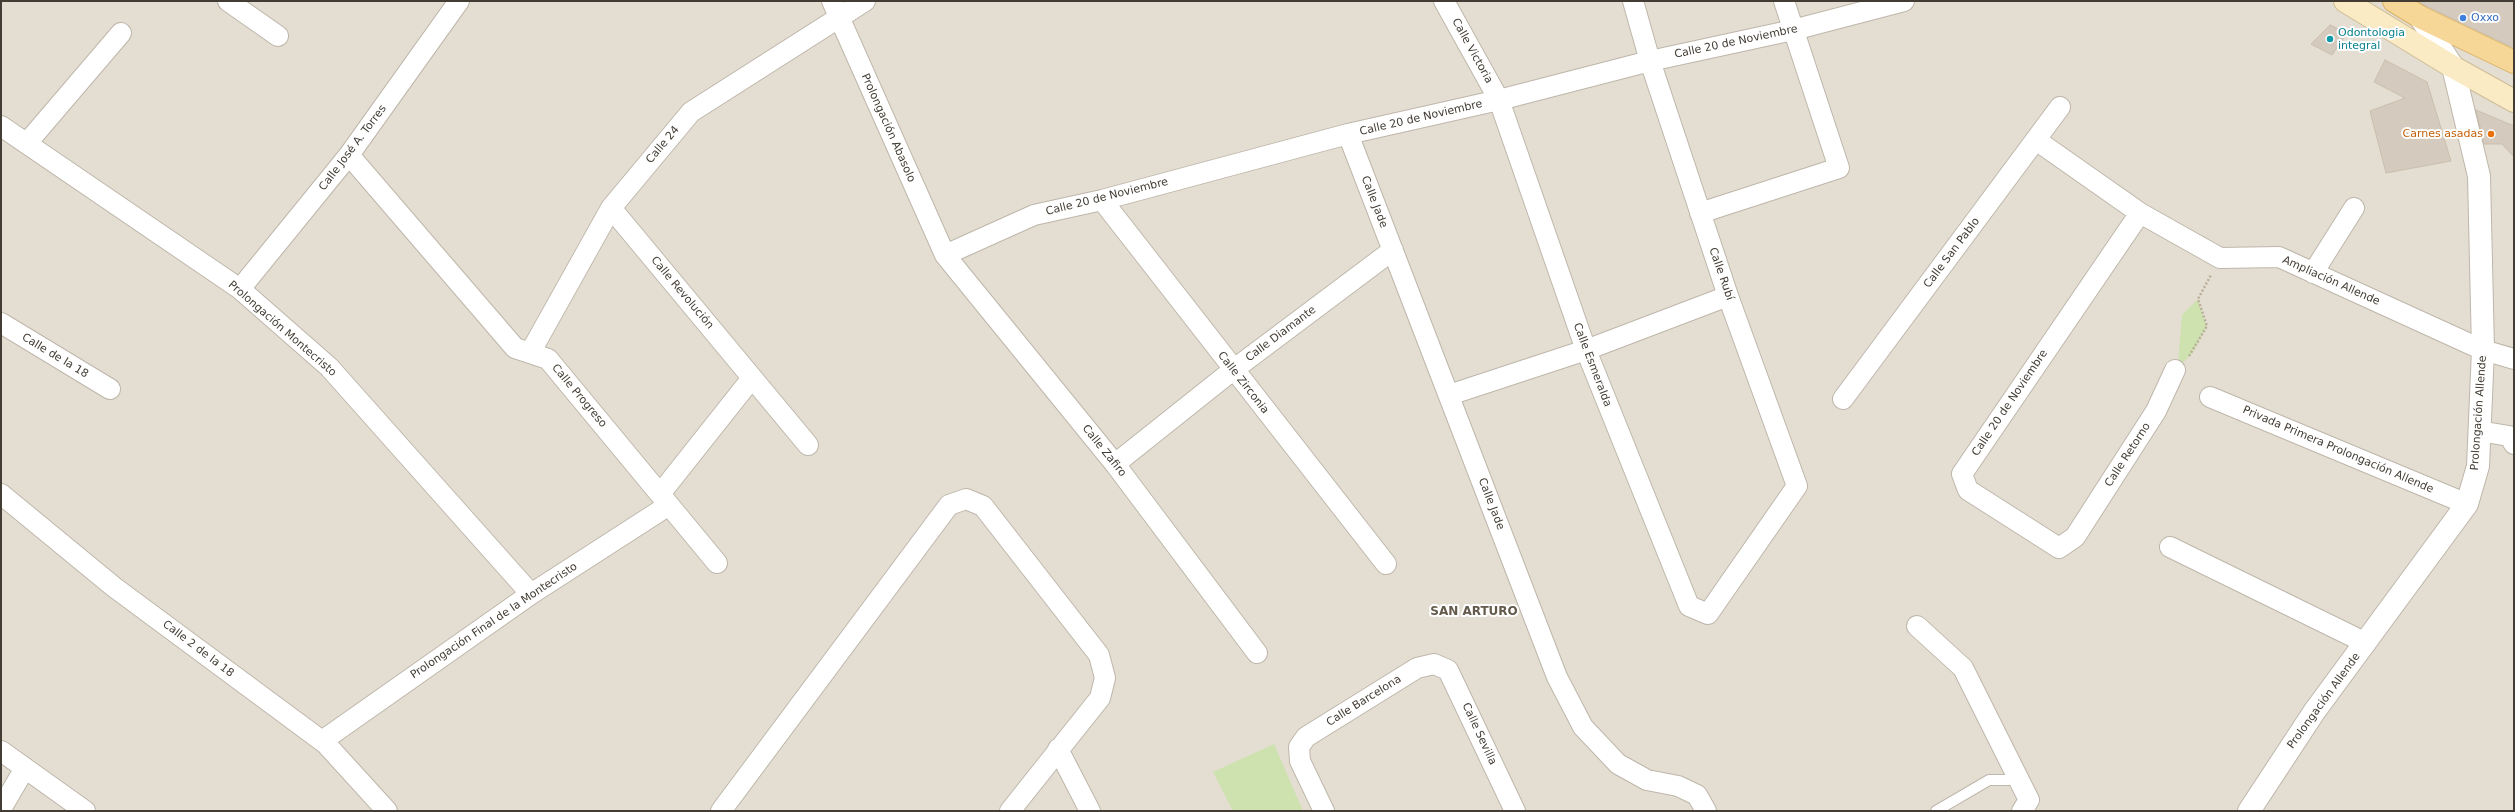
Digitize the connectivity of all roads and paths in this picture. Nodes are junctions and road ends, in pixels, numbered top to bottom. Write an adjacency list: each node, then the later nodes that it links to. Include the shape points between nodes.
1 (228, 1): 14 (street)
2 (459, 1): 25 (street, Calle José A. Torres)
3 (864, 1): 10 (street, Calle 24)
4 (1444, 1): 18 (street, Calle Victoria)
5 (1633, 1): 15 (street, Calle Rubí)
6 (1784, 1): 12 (street)
7 (1904, 1): 12 (street, Calle 20 de Noviembre)
8 (2345, 1): 17 (main road)
9 (2394, 1): 11 (main road)
10 (836, 9): 27 (street, Calle 24, via 691,112); 32 (street, Prolongación Abasolo)
11 (2417, 9): 16 (main road); 17 (street)
12 (1793, 30): 15 (street, Calle 20 de Noviembre); 29 (street, via 1839,168)
13 (121, 33): 24 (street)
14 (278, 36)
15 (1650, 61): 18 (street, Calle 20 de Noviembre); 29 (street, Calle Rubí)
16 (2514, 62)
17 (2453, 67): 19 (main road); 39 (street, Prolongación Allende, via 2479,176)
18 (1500, 100): 22 (street, Calle 20 de Noviembre); 38 (street, Calle Esmeralda)
19 (2514, 101)
20 (2060, 107): 23 (street, Calle San Pablo)
21 (1, 126): 24 (street, Prolongación Montecristo)
22 (1348, 134): 26 (street, Calle 20 de Noviembre); 31 (street, Calle Jade)
23 (2036, 140): 30 (street); 48 (street, Calle San Pablo)
24 (27, 144): 35 (street, Prolongación Montecristo)
25 (349, 155): 35 (street, Calle José A. Torres); 40 (street, Calle Progreso, via 515,348)
26 (1102, 200): 32 (street, Calle 20 de Noviembre, via 1034,215); 42 (street, Calle Zirconia)
27 (611, 208): 40 (street, Calle 24); 44 (street, Calle Revolución)
28 (2354, 208): 34 (street)
29 (1700, 213): 36 (street, Calle Rubí)
30 (2140, 213): 33 (street); 56 (street, Calle 20 de Noviembre, via 1962,474 1968,490 2059,548)
31 (1393, 250): 42 (street, Calle Diamante); 46 (street, Calle Jade)
32 (945, 255): 52 (street, Calle Zafiro)
33 (2220, 258): 34 (street, Ampliación Allende, via 2279,257); 43 (path, via 2198,299 2207,326 2193,352)
34 (2313, 273): 39 (street, Ampliación Allende)
35 (240, 289): 60 (street, Prolongación Montecristo, via 329,367)
36 (1728, 296): 38 (street); 61 (street, Calle Rubí, via 1797,486)
37 (1, 323): 45 (street, Calle de la 18)
38 (1586, 350): 46 (street); 61 (street, Calle Esmeralda, via 1689,606)
39 (2483, 350): 41 (street, Ampliación Allende); 49 (street, Prolongación Allende)
40 (530, 353): 54 (street, Calle Progreso, via 548,359)
41 (2514, 359)
42 (1233, 370): 52 (street, Calle Diamante); 59 (street, Calle Zirconia)
43 (2175, 370): 56 (street, Calle Retorno, via 2156,411)
44 (752, 378): 51 (street, Calle Revolución); 54 (street, Prolongación Final de la Montecristo)
45 (110, 389)
46 (1450, 395): 79 (street, Calle Jade, via 1557,677 1583,727 1618,764 1647,780 1678,786 1697,795)
47 (2210, 396): 55 (street, Privada Primera Prolongación Allende)
48 (1843, 399)
49 (2479, 431): 50 (street, via 2509,436); 55 (street, Prolongación Allende, via 2478,466)
50 (2514, 444)
51 (808, 445)
52 (1115, 464): 64 (street, Calle Zafiro)
53 (1, 494): 66 (street, Calle 2 de la 18, via 114,586)
54 (664, 499): 58 (street, Calle Progreso); 60 (street, Prolongación Final de la Montecristo)
55 (2467, 504): 63 (street, Prolongación Allende)
56 (2075, 537)
57 (2170, 547): 63 (street)
58 (717, 563)
59 (1386, 564)
60 (531, 594): 66 (street, Prolongación Final de la Montecristo)
61 (1708, 614)
62 (1917, 626): 70 (street, via 1963,668)
63 (2366, 643): 82 (street, Prolongación Allende, via 2314,712)
64 (1257, 653)
65 (1434, 664): 77 (street, Calle Barcelona, via 1416,668 1306,737 1299,746 1300,761); 78 (street, Calle Sevilla, via 1448,670)
66 (322, 741): 73 (street, Calle 2 de la 18)
67 (1058, 749): 74 (street, via 1100,698 1105,678 1099,655 983,506 966,499 948,505); 75 (street); 76 (street)
68 (1, 751): 69 (street)
69 (25, 768): 71 (street); 72 (street)
70 (2019, 780): 80 (lane, via 1988,780); 81 (street, via 2029,800)
71 (1, 809)
72 (85, 811)
73 (387, 811)
74 (721, 811)
75 (1010, 811)
76 (1090, 811)
77 (1324, 811)
78 (1515, 811)
79 (1706, 811)
80 (1936, 811)
81 (2022, 811)
82 (2248, 811)

